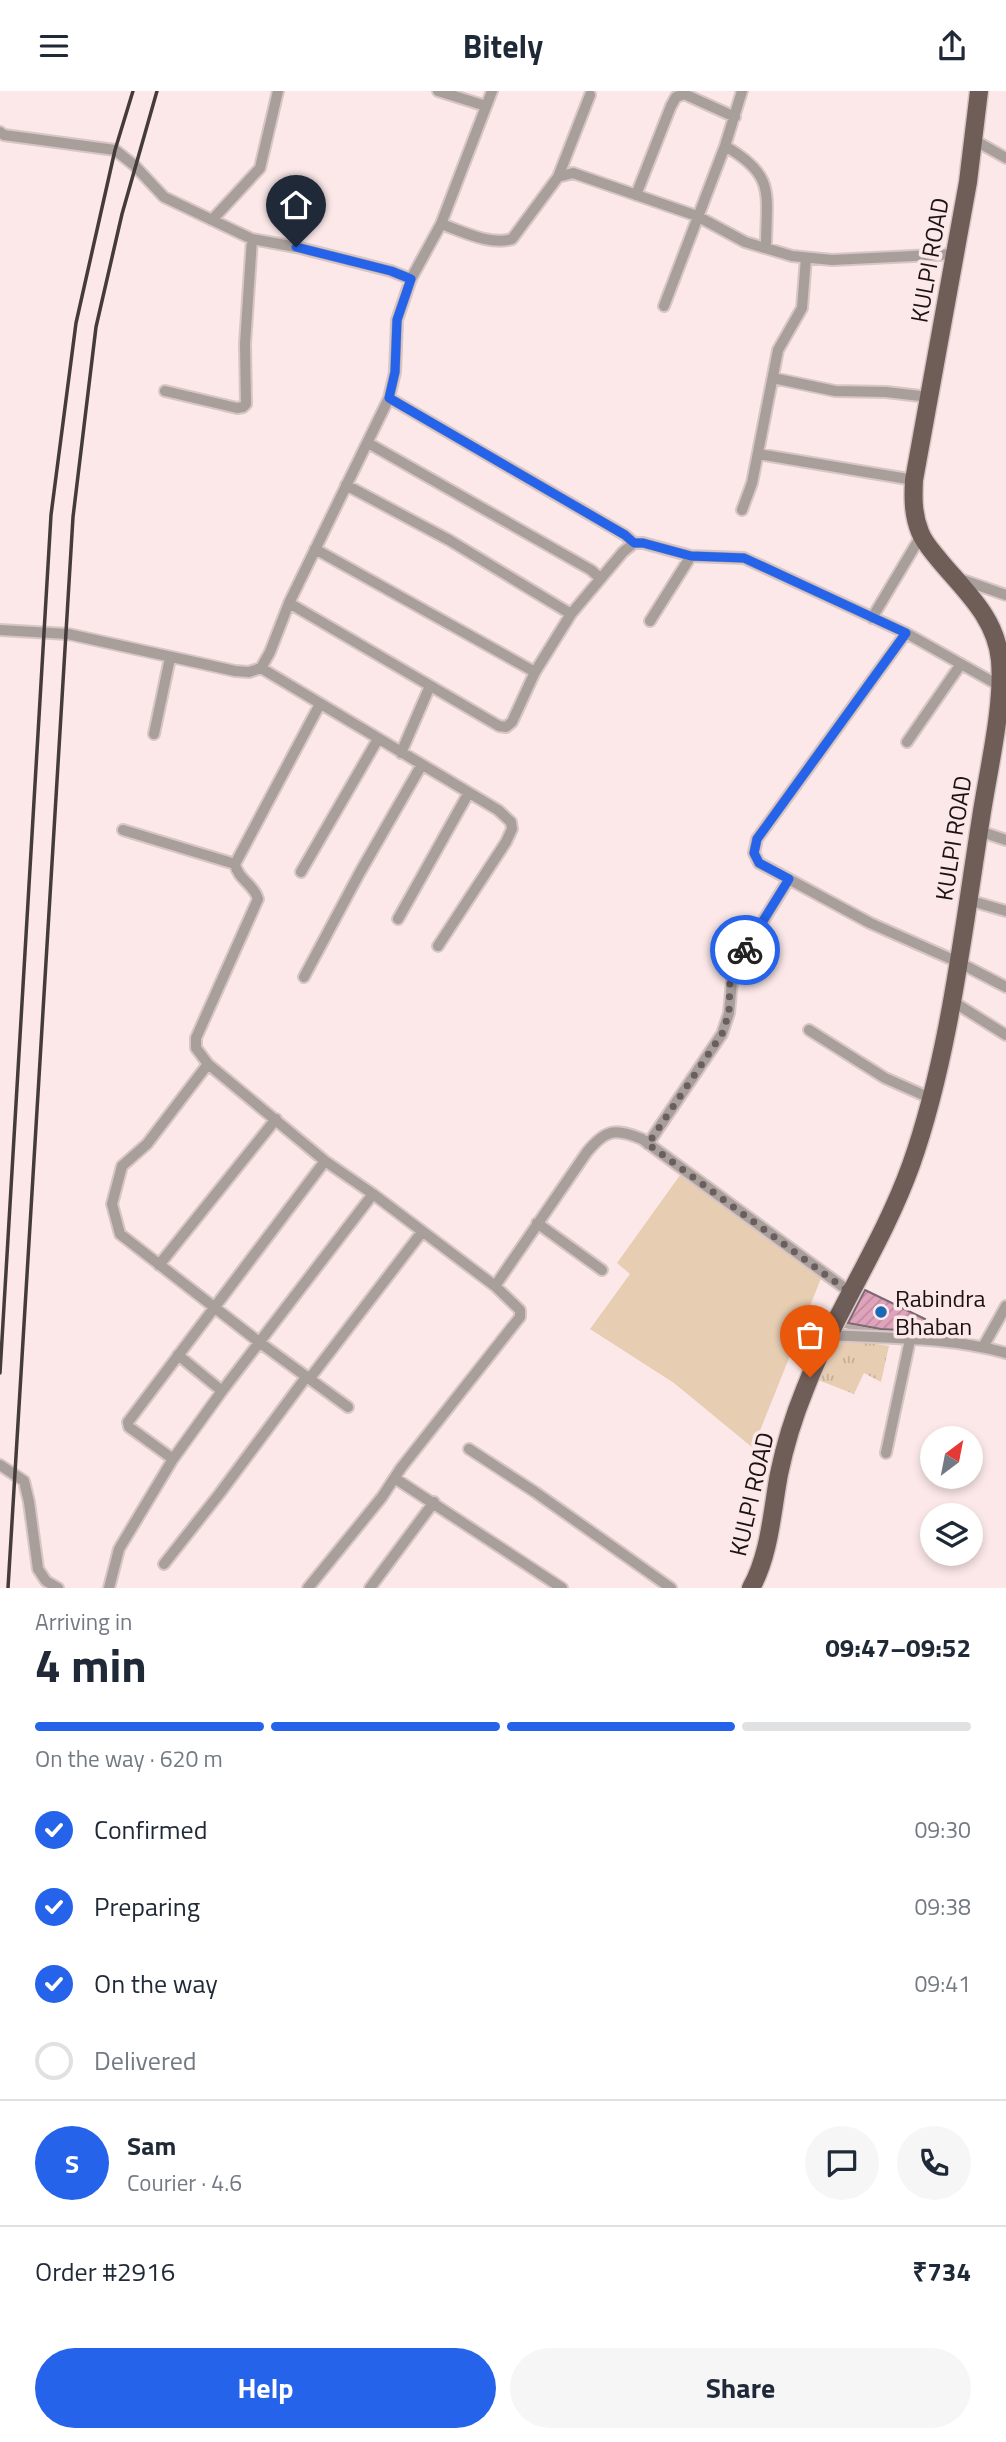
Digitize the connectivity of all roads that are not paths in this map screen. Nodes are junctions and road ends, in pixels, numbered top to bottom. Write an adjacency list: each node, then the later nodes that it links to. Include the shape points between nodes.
1 (278, 91): 16 (street, via 260,168)
2 (438, 91): 7 (street)
3 (492, 91): 7 (street)
4 (742, 91): 8 (street)
5 (979, 91): 10 (main road, KULPI ROAD)
6 (590, 95): 13 (street)
7 (486, 106): 17 (street)
8 (734, 117): 11 (street); 14 (street, via 684,94 676,97)
9 (0, 132): 16 (street, via 114,149 164,197)
10 (974, 140): 12 (street); 20 (main road, KULPI ROAD)
11 (724, 146): 15 (street); 19 (street, via 742,156 763,179)
12 (1006, 158)
13 (558, 177): 14 (street, via 580,174); 17 (street, via 512,239 492,240)
14 (636, 195): 15 (street)
15 (697, 216): 19 (street); 23 (street)
16 (212, 220): 18 (street)
17 (442, 224): 22 (street)
18 (252, 239): 22 (street); 25 (street, via 246,404 237,408)
19 (766, 248): 21 (street)
20 (954, 254): 21 (street); 26 (main road, KULPI ROAD)
21 (806, 258): 24 (street, via 802,308 778,350)
22 (411, 279): 27 (street, via 397,320)
23 (664, 306)
24 (773, 378): 26 (street, via 835,391); 29 (street)
25 (165, 391)
26 (929, 397): 30 (main road, KULPI ROAD)
27 (389, 398): 28 (street); 34 (street)
28 (368, 443): 31 (street); 38 (street)
29 (758, 454): 30 (street); 32 (street)
30 (914, 480): 33 (main road, KULPI ROAD, via 915,518)
31 (346, 485): 35 (street); 41 (street, via 449,540)
32 (742, 510)
33 (921, 535): 37 (main road, KULPI ROAD); 42 (street)
34 (634, 543): 36 (street); 38 (street)
35 (315, 549): 40 (street); 49 (street)
36 (691, 556): 42 (street, via 744,558); 43 (street)
37 (954, 577): 39 (street); 51 (main road, KULPI ROAD, via 992,627 1000,659)
38 (600, 578): 41 (street)
39 (1006, 595)
40 (289, 603): 48 (street); 50 (street)
41 (571, 614): 49 (street)
42 (872, 618): 45 (street)
43 (650, 621)
44 (0, 630): 46 (street, via 68,635)
45 (906, 633): 47 (street); 65 (street, via 757,839 754,853 759,863)
46 (170, 658): 48 (street, via 235,671); 54 (street)
47 (961, 664): 51 (street); 56 (street)
48 (261, 668): 52 (street)
49 (535, 672): 50 (street, via 506,727)
50 (430, 686): 57 (street)
51 (1000, 686): 53 (main road, KULPI ROAD)
52 (320, 704): 55 (street); 63 (street)
53 (1001, 724): 61 (main road, KULPI ROAD)
54 (154, 734)
55 (378, 739): 57 (street); 64 (street)
56 (907, 742)
57 (401, 753): 58 (street)
58 (421, 766): 59 (street); 71 (street)
59 (468, 794): 68 (street); 69 (street, via 506,816 512,829)
60 (123, 829): 63 (street)
61 (979, 831): 62 (street); 66 (main road, KULPI ROAD)
62 (1006, 840)
63 (235, 864): 76 (street, via 237,874 258,899 196,1038 196,1048)
64 (301, 872)
65 (789, 879): 70 (street, via 870,923); 79 (street, via 733,970 722,1034)
66 (968, 900): 67 (street); 70 (main road, KULPI ROAD)
67 (1006, 911)
68 (398, 919)
69 (438, 946)
70 (958, 962): 72 (street); 73 (main road, KULPI ROAD)
71 (304, 977)
72 (1006, 987)
73 (952, 1001): 75 (street); 77 (main road, KULPI ROAD)
74 (808, 1030): 77 (street, via 886,1079)
75 (1006, 1035)
76 (208, 1064): 78 (street); 84 (street, via 147,1143 126,1161 112,1200 120,1234)
77 (930, 1098): 87 (main road, KULPI ROAD, via 910,1167)
78 (276, 1119): 80 (street); 84 (street)
79 (648, 1144): 82 (street, via 623,1131 598,1139); 87 (street)
80 (325, 1161): 81 (street); 89 (street)
81 (373, 1194): 83 (street); 92 (street)
82 (537, 1223): 85 (street); 86 (street)
83 (422, 1232): 86 (street); 96 (street)
84 (159, 1265): 89 (street)
85 (603, 1270)
86 (495, 1286): 103 (street, via 520,1310 516,1325)
87 (849, 1292): 90 (main road, KULPI ROAD)
88 (1006, 1306): 93 (street)
89 (213, 1308): 92 (street); 95 (street)
90 (828, 1335): 91 (street); 112 (main road, KULPI ROAD, via 787,1441 761,1562)
91 (910, 1340): 93 (street); 100 (street)
92 (259, 1342): 96 (street); 97 (street)
93 (983, 1347): 94 (street)
94 (1006, 1353)
95 (178, 1355): 97 (street); 101 (street, via 128,1424)
96 (308, 1377): 98 (street); 105 (street)
97 (222, 1391): 101 (street)
98 (348, 1407)
99 (469, 1449): 111 (street)
100 (886, 1453)
101 (173, 1459): 107 (street, via 119,1549)
102 (0, 1465): 106 (street, via 24,1481 38,1569)
103 (396, 1479): 104 (street); 108 (street)
104 (434, 1502): 109 (street); 110 (street)
105 (164, 1564)
106 (58, 1588)
107 (109, 1588)
108 (308, 1588)
109 (370, 1588)
110 (562, 1588)
111 (671, 1588)
112 (751, 1588)

